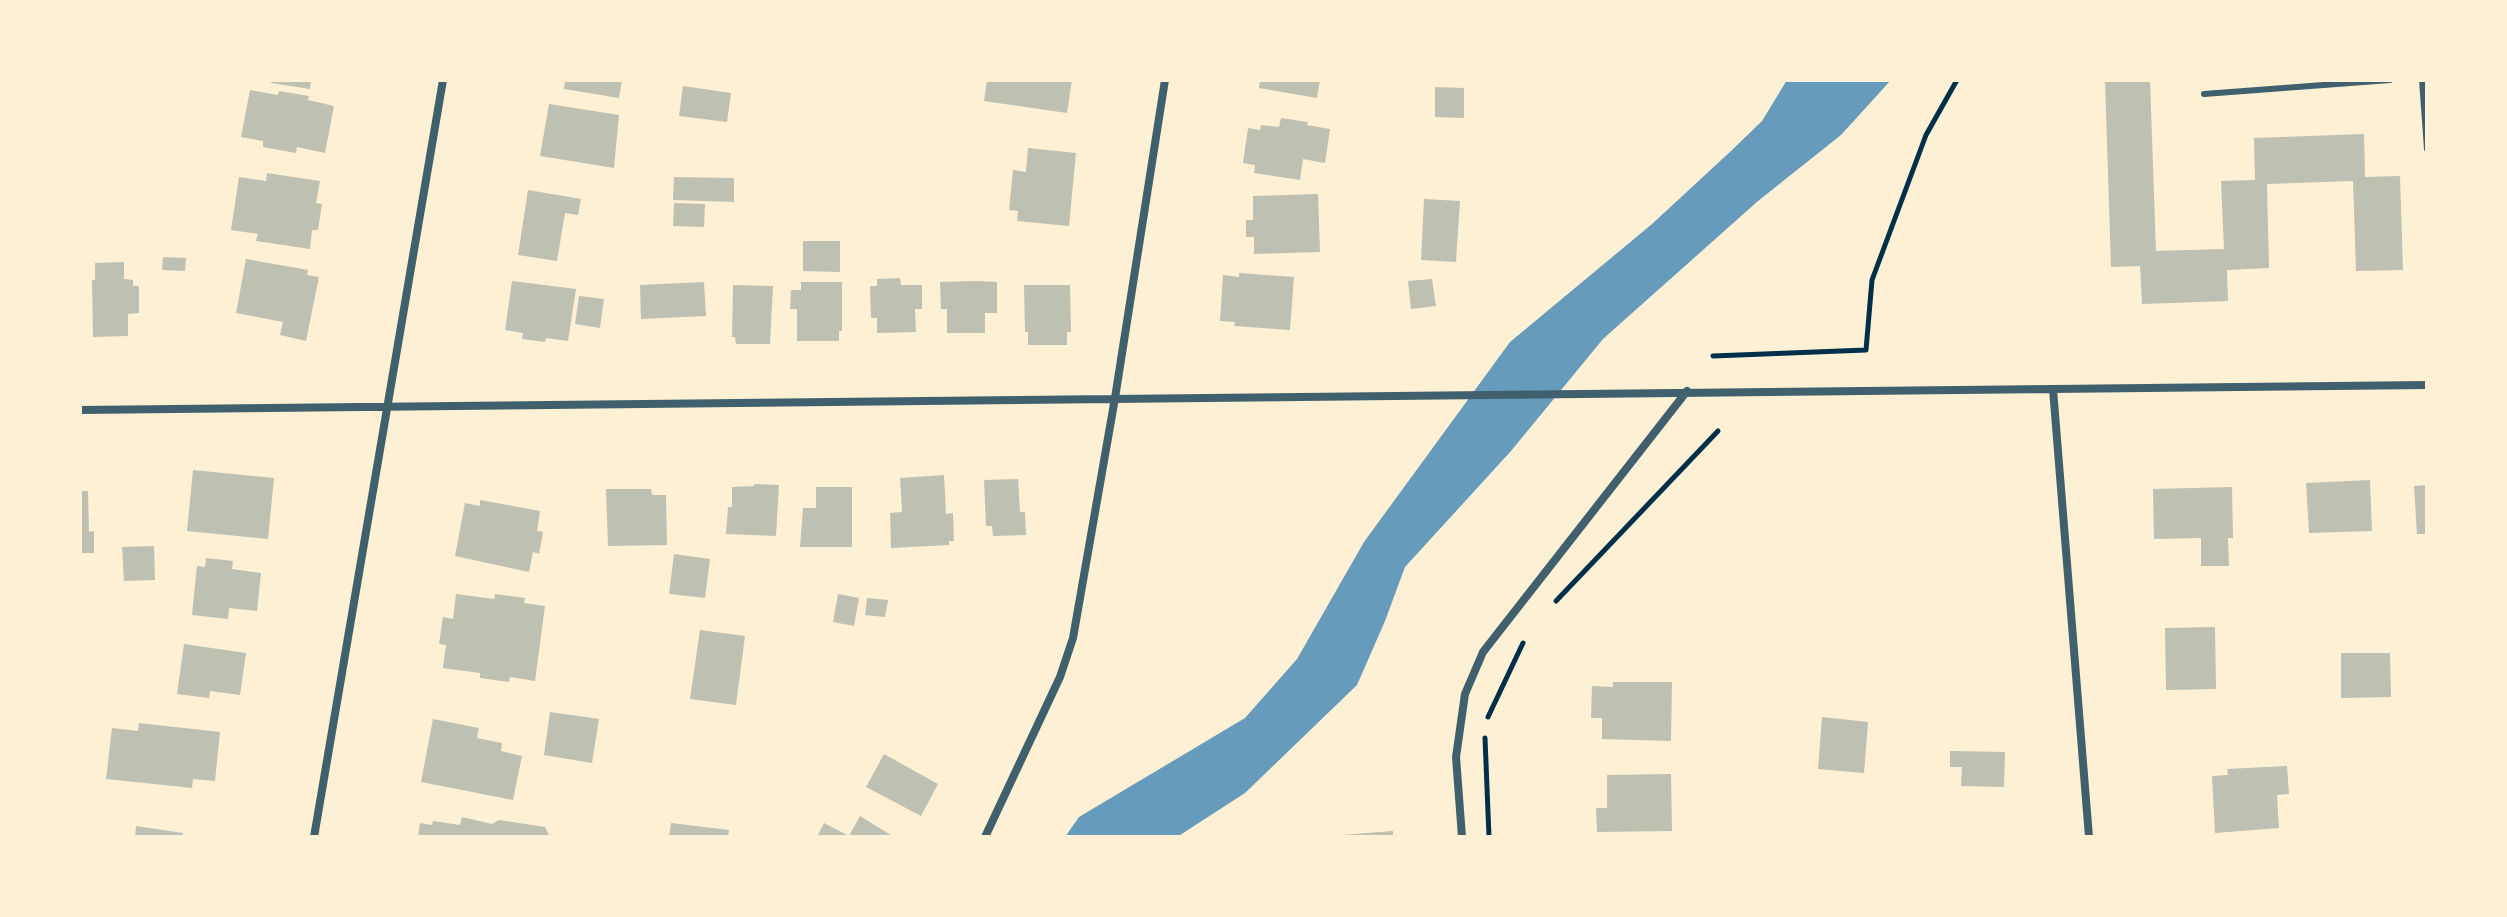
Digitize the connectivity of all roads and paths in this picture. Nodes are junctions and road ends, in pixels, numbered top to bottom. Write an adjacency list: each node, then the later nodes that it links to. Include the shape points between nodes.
1 (443, 80): 13 (street)
2 (1165, 80): 12 (street)
3 (1957, 80): 8 (path, via 1926,135 1872,280 1866,350)
4 (2390, 80): 6 (lane)
5 (2422, 80): 7 (lane)
6 (2204, 94)
7 (2427, 149)
8 (1713, 356)
9 (2427, 385): 10 (street)
10 (2053, 389): 11 (street); 22 (street)
11 (1687, 391): 12 (street); 20 (street, via 1483,652 1465,694 1456,757)
12 (1115, 398): 13 (street); 19 (street, via 1073,638)
13 (387, 406): 14 (street); 18 (street)
14 (80, 410)
15 (1718, 431): 16 (path)
16 (1550, 608)
17 (1529, 630): 21 (path, via 1484,725)
18 (314, 837)
19 (985, 837)
20 (1462, 837)
21 (1489, 837)
22 (2089, 837)

